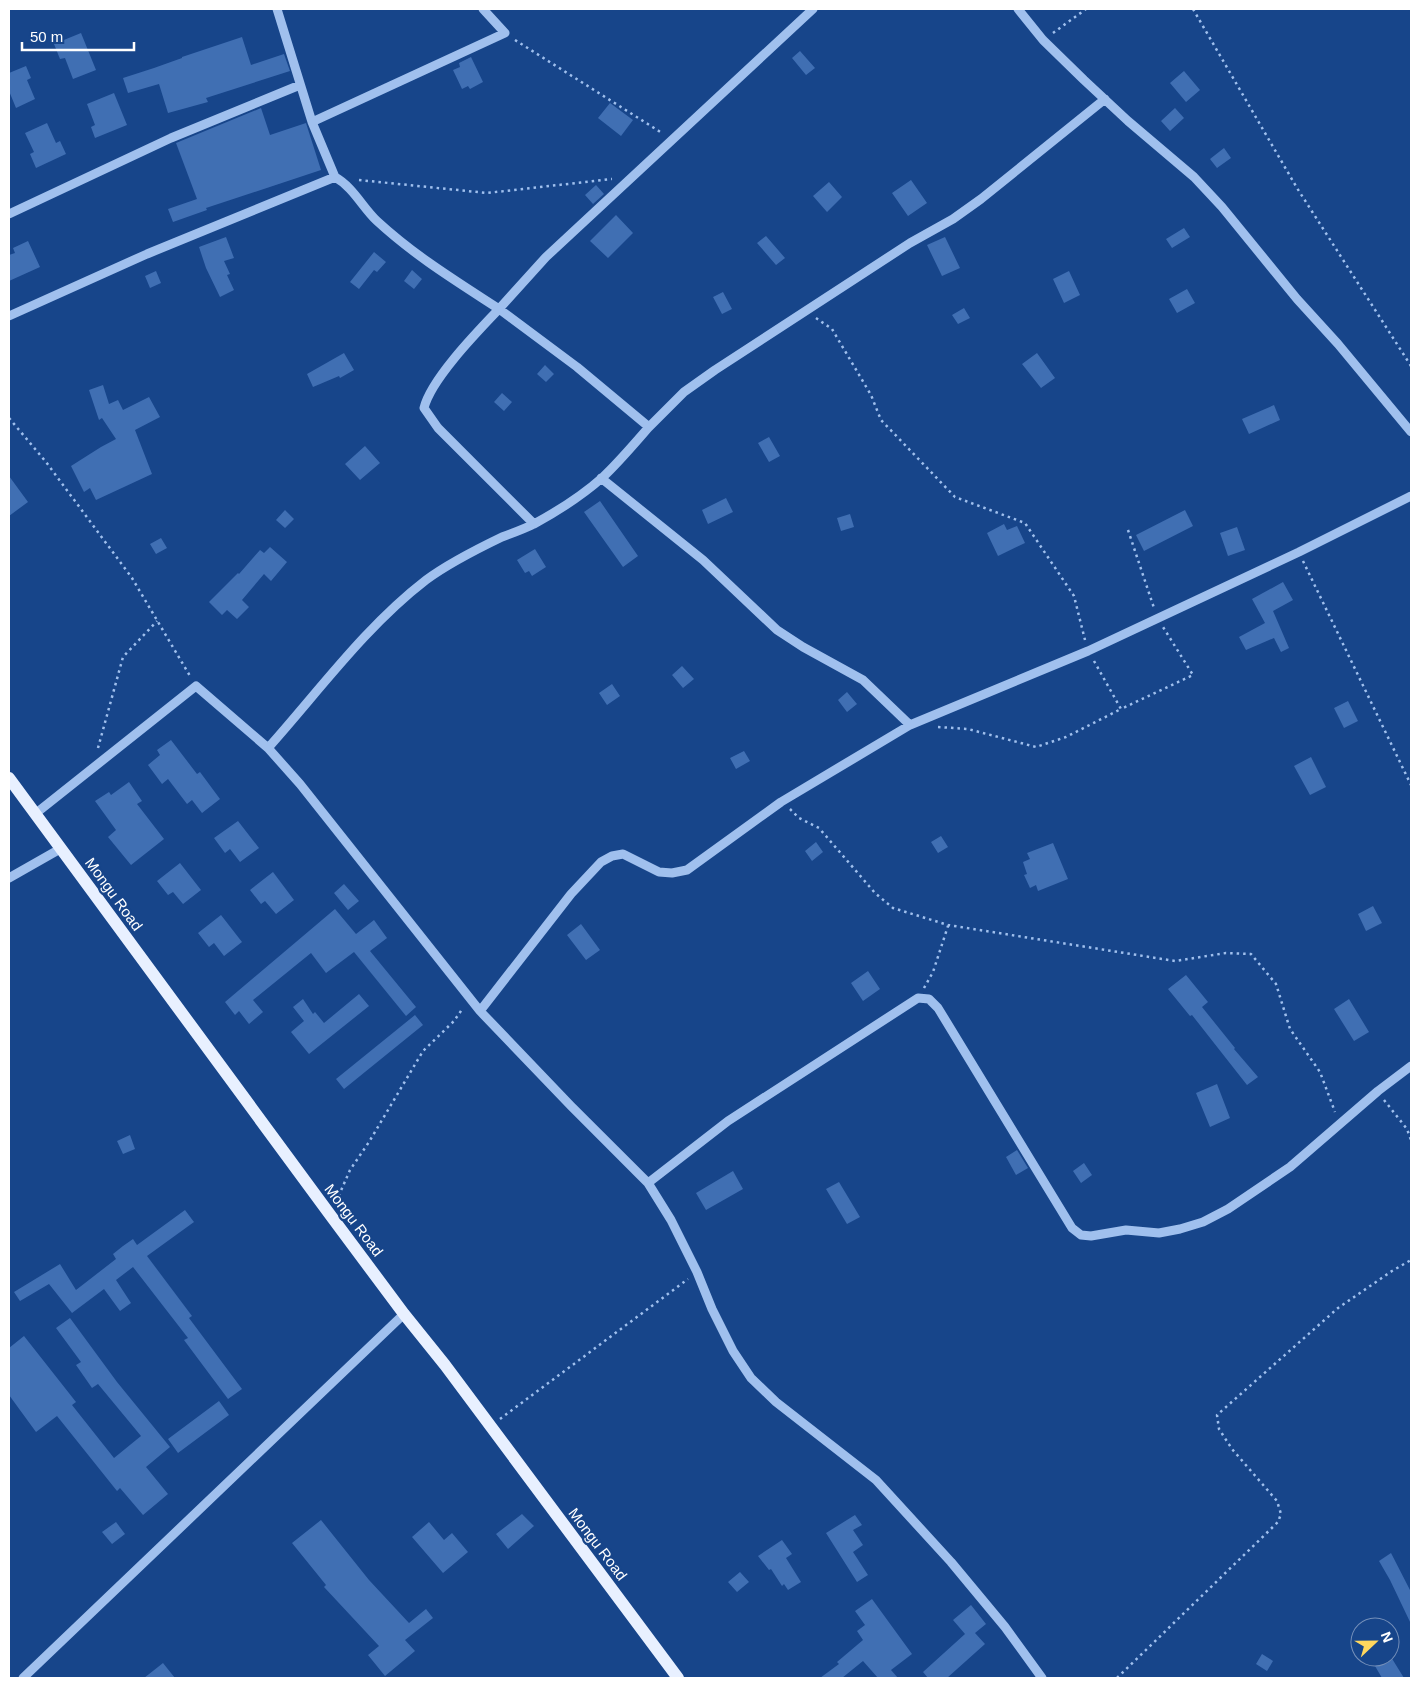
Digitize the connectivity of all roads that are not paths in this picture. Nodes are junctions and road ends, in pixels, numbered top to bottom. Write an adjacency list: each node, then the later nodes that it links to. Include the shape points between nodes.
1 (276, 9): 5 (street)
2 (483, 9): 7 (street, via 505,33)
3 (813, 9): 10 (street, via 546,257)
4 (1018, 9): 6 (street, via 1043,40)
5 (300, 84): 7 (street); 9 (street, via 171,138)
6 (1105, 99): 12 (street, via 982,199 805,310 684,392); 13 (street, via 1222,207)
7 (312, 122): 8 (street)
8 (335, 178): 10 (street, via 343,182 376,220 426,263); 11 (street, via 147,254)
9 (9, 214)
10 (499, 309): 12 (street, via 577,367); 16 (street, via 449,366 426,399 424,408 438,428)
11 (9, 316)
12 (648, 427): 14 (street)
13 (1411, 432)
14 (602, 478): 16 (street); 17 (street, via 702,560 777,630 864,680)
15 (1411, 496): 17 (street, via 1088,651)
16 (534, 524): 18 (street, via 462,558 427,580 362,640)
17 (910, 725): 23 (street, via 782,802 687,870 659,872 623,854 601,862 571,894)
18 (268, 748): 20 (street, via 196,686); 23 (street)
19 (9, 778): 20 (main road, Mongu Road)
20 (35, 814): 21 (main road, Mongu Road)
21 (60, 849): 22 (street); 26 (main road, Mongu Road)
22 (9, 878)
23 (480, 1011): 25 (street)
24 (1411, 1066): 25 (street, via 1290,1167 1228,1209 1180,1230 1159,1233 1126,1230 1081,1235 1072,1228 938,1008 929,999 918,998 728,1122)
25 (648, 1183): 29 (street, via 671,1220 733,1351 751,1378 776,1402 876,1480 951,1562)
26 (404, 1314): 27 (street); 28 (main road, Mongu Road)
27 (23, 1678)
28 (678, 1678)
29 (1042, 1678)

